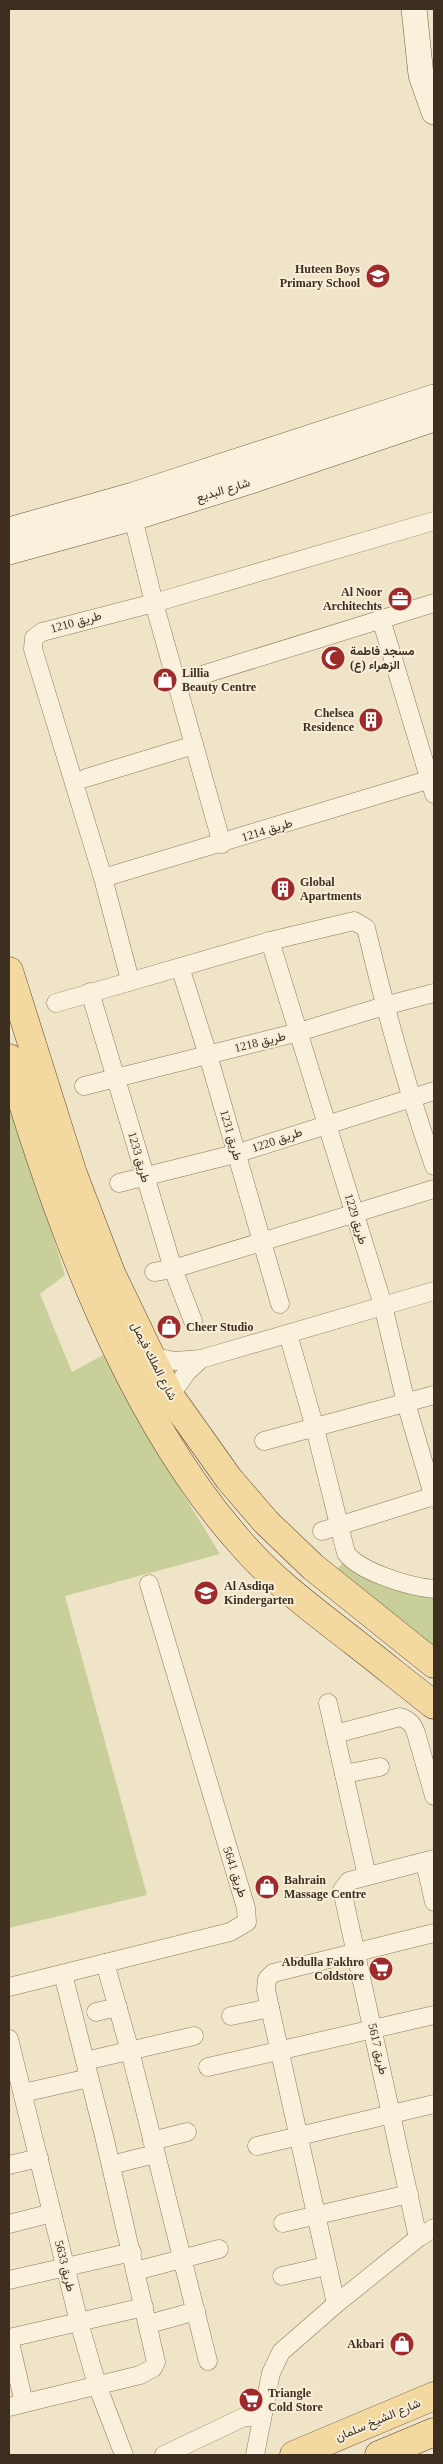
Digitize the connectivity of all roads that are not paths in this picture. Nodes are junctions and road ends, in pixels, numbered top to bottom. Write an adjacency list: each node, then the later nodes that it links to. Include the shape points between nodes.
1 (414, 9): 2 (street, via 421,75)
2 (434, 112)
3 (434, 397): 7 (street, شارع البديع)
4 (434, 419): 5 (street, شارع البديع)
5 (133, 518): 7 (street, شارع البديع); 8 (street)
6 (434, 521): 8 (street, طريق 1210)
7 (10, 535)
8 (154, 603): 11 (street); 16 (street, طريق 1210, via 42,632 34,638 32,649)
9 (434, 603): 10 (street)
10 (381, 619): 11 (street); 14 (street)
11 (176, 683): 12 (street)
12 (194, 745): 13 (street); 15 (street)
13 (86, 778)
14 (432, 786): 15 (street, طريق 1214)
15 (222, 844): 16 (street, طريق 1214)
16 (103, 878): 20 (street, طريق 1210)
17 (270, 941): 18 (street); 24 (street, via 354,921 366,928); 25 (street, طريق 1229)
18 (180, 967): 20 (street); 26 (street, طريق 1231)
19 (9, 971): 47 (main road, شارع الملك فيصل, via 73,1174 111,1273)
20 (130, 980): 21 (street)
21 (90, 992): 23 (street); 28 (street, طريق 1233)
22 (434, 993): 24 (street, طريق 1218)
23 (56, 1003)
24 (384, 1006): 25 (street, طريق 1218); 31 (street)
25 (299, 1032): 26 (street, طريق 1218); 32 (street, طريق 1229)
26 (208, 1055): 28 (street, طريق 1218); 33 (street, طريق 1231)
27 (9, 1058): 61 (main road, via 68,1235 85,1276 130,1375 198,1488 239,1541 293,1595)
28 (116, 1077): 29 (street, طريق 1218); 35 (street, طريق 1233)
29 (84, 1086)
30 (434, 1091): 31 (street, طريق 1220)
31 (411, 1098): 32 (street, طريق 1220); 34 (street)
32 (327, 1123): 33 (street, طريق 1220); 38 (street, طريق 1229)
33 (236, 1154): 35 (street, طريق 1220); 39 (street, طريق 1231)
34 (434, 1166)
35 (145, 1178): 36 (street, طريق 1220); 40 (street, طريق 1233)
36 (119, 1183)
37 (434, 1189): 38 (street)
38 (354, 1214): 39 (street); 44 (street, طريق 1229)
39 (263, 1242): 40 (street); 43 (street, طريق 1231)
40 (174, 1269): 41 (street); 45 (street, طريق 1233)
41 (154, 1272)
42 (434, 1292): 44 (street)
43 (280, 1304)
44 (383, 1305): 46 (street); 51 (street, طريق 1229)
45 (193, 1321)
46 (288, 1334): 48 (street); 52 (street)
47 (149, 1356): 48 (street, via 175,1361); 50 (main road, شارع الملك فيصل)
48 (201, 1359): 50 (street)
49 (434, 1395): 51 (street)
50 (170, 1396): 59 (main road, شارع الملك فيصل, via 229,1478 266,1522 314,1567)
51 (406, 1403): 52 (street); 54 (street, طريق 1229)
52 (315, 1428): 53 (street); 55 (street)
53 (264, 1442)
54 (434, 1497): 55 (street)
55 (339, 1526): 56 (street); 58 (street, via 346,1553 358,1565 402,1582)
56 (322, 1531)
57 (149, 1584): 71 (street, طريق 5641, via 248,1915 247,1922 230,1932)
58 (434, 1588)
59 (434, 1664)
60 (328, 1703): 62 (street)
61 (434, 1705)
62 (335, 1734): 64 (street); 65 (street, via 400,1717 408,1720 416,1733)
63 (380, 1767): 64 (street)
64 (344, 1774): 67 (street)
65 (434, 1796)
66 (430, 1860): 67 (street, طريق 5617); 68 (street)
67 (367, 1876): 70 (street, طريق 5617, via 349,1881 342,1890)
68 (434, 1902)
69 (434, 1933): 70 (street)
70 (356, 1953): 75 (street, via 273,1973 266,1983); 79 (street, طريق 5617)
71 (105, 1963): 72 (street, طريق 5641); 74 (street)
72 (63, 1974): 73 (street, طريق 5641); 86 (street)
73 (9, 1986)
74 (118, 2007): 76 (street); 83 (street)
75 (270, 2008): 78 (street); 82 (street)
76 (96, 2012)
77 (434, 2015): 79 (street)
78 (231, 2016)
79 (373, 2028): 82 (street); 89 (street, طريق 5617)
80 (194, 2036): 83 (street)
81 (9, 2038): 85 (street, طريق 5633)
82 (280, 2049): 84 (street); 91 (street)
83 (130, 2051): 86 (street); 93 (street)
84 (208, 2067)
85 (13, 2070): 87 (street, طريق 5633)
86 (87, 2070): 87 (street); 96 (street)
87 (23, 2093): 94 (street, طريق 5633)
88 (434, 2104): 89 (street)
89 (392, 2113): 91 (street); 97 (street, طريق 5617)
90 (187, 2132): 93 (street)
91 (297, 2136): 92 (street); 99 (street)
92 (257, 2146)
93 (153, 2147): 96 (street); 106 (street)
94 (38, 2158): 95 (street); 98 (street, طريق 5633)
95 (9, 2165)
96 (111, 2165): 105 (street)
97 (409, 2194): 99 (street); 103 (street, طريق 5617)
98 (52, 2213): 100 (street); 108 (street, طريق 5633)
99 (315, 2216): 101 (street); 107 (street)
100 (9, 2224)
101 (283, 2224)
102 (434, 2228): 103 (street)
103 (418, 2238): 112 (street)
104 (219, 2249): 106 (street)
105 (132, 2252): 108 (street); 109 (street)
106 (182, 2259): 109 (street); 113 (street)
107 (326, 2266): 110 (street); 112 (street)
108 (65, 2268): 111 (street); 115 (street, طريق 5633)
109 (136, 2271): 114 (street)
110 (282, 2276)
111 (9, 2280)
112 (336, 2304): 121 (street, via 281,2352 271,2373)
113 (196, 2311): 114 (street); 117 (street)
114 (147, 2315): 115 (street); 118 (street, via 155,2354 153,2368 140,2375)
115 (79, 2322): 116 (street); 118 (street, طريق 5633)
116 (9, 2338): 120 (street)
117 (208, 2361)
118 (97, 2385): 120 (street); 124 (street, طريق 5633)
119 (434, 2396): 126 (main road, شارع الشيخ سلمان)
120 (16, 2405)
121 (262, 2417): 123 (street); 125 (street, via 244,2416)
122 (426, 2437): 127 (main road)
123 (256, 2448)
124 (124, 2455)
125 (164, 2455)
126 (294, 2455)
127 (379, 2455)

